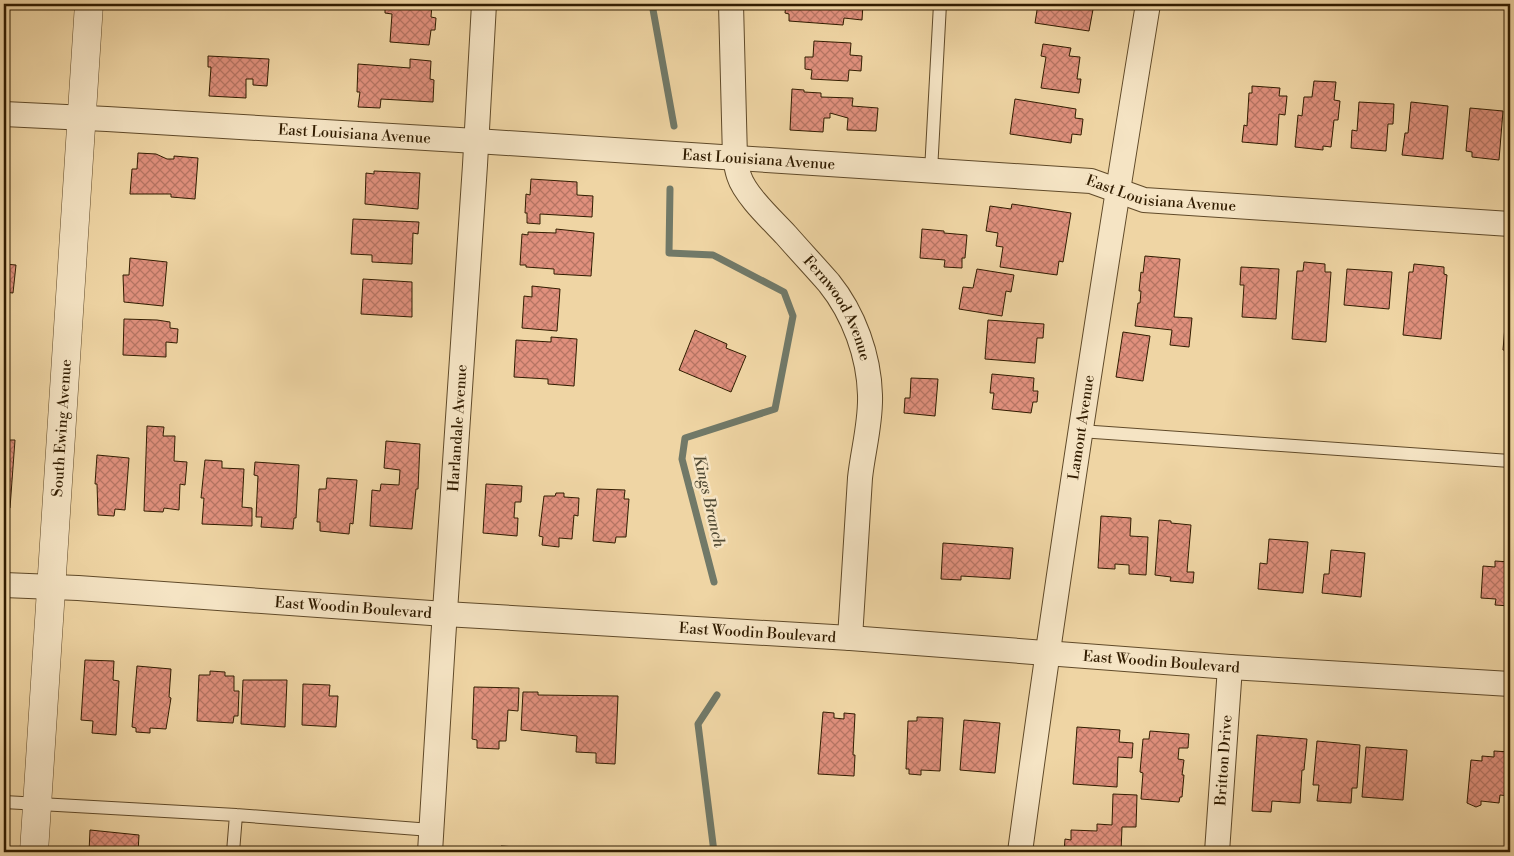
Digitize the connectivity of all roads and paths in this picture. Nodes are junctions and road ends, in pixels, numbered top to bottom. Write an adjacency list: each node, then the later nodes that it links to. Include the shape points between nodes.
1 (89, 4): 7 (street, South Ewing Avenue)
2 (484, 4): 8 (street, Harlandale Avenue)
3 (731, 4): 9 (street, Fernwood Avenue)
4 (940, 4): 10 (lane)
5 (1148, 4): 11 (street, Lamont Avenue)
6 (4, 114): 7 (street, East Louisiana Avenue)
7 (82, 117): 8 (street, East Louisiana Avenue); 16 (street, South Ewing Avenue)
8 (476, 141): 9 (street, East Louisiana Avenue); 17 (street, Harlandale Avenue)
9 (735, 158): 10 (street, East Louisiana Avenue); 18 (street, Fernwood Avenue, via 739,177 751,197 830,284 846,308 866,362 870,395 860,478)
10 (931, 171): 11 (street, East Louisiana Avenue, via 1091,181)
11 (1118, 190): 12 (street, East Louisiana Avenue, via 1144,200); 13 (street, Lamont Avenue)
12 (1510, 224)
13 (1080, 431): 14 (lane); 19 (street, Lamont Avenue)
14 (1510, 461)
15 (4, 584): 16 (street, East Woodin Boulevard)
16 (52, 587): 17 (street, East Woodin Boulevard); 23 (street, South Ewing Avenue)
17 (445, 614): 18 (street, East Woodin Boulevard); 25 (street, Harlandale Avenue)
18 (850, 638): 19 (street, East Woodin Boulevard)
19 (1046, 654): 20 (street, East Woodin Boulevard); 28 (street, Lamont Avenue)
20 (1230, 667): 21 (street, East Woodin Boulevard); 29 (street, Britton Drive)
21 (1510, 684)
22 (4, 802): 23 (lane)
23 (38, 803): 24 (lane); 26 (street, South Ewing Avenue)
24 (236, 815): 25 (lane); 27 (lane)
25 (430, 841)
26 (34, 852)
27 (234, 852)
28 (1020, 852)
29 (1217, 852)

